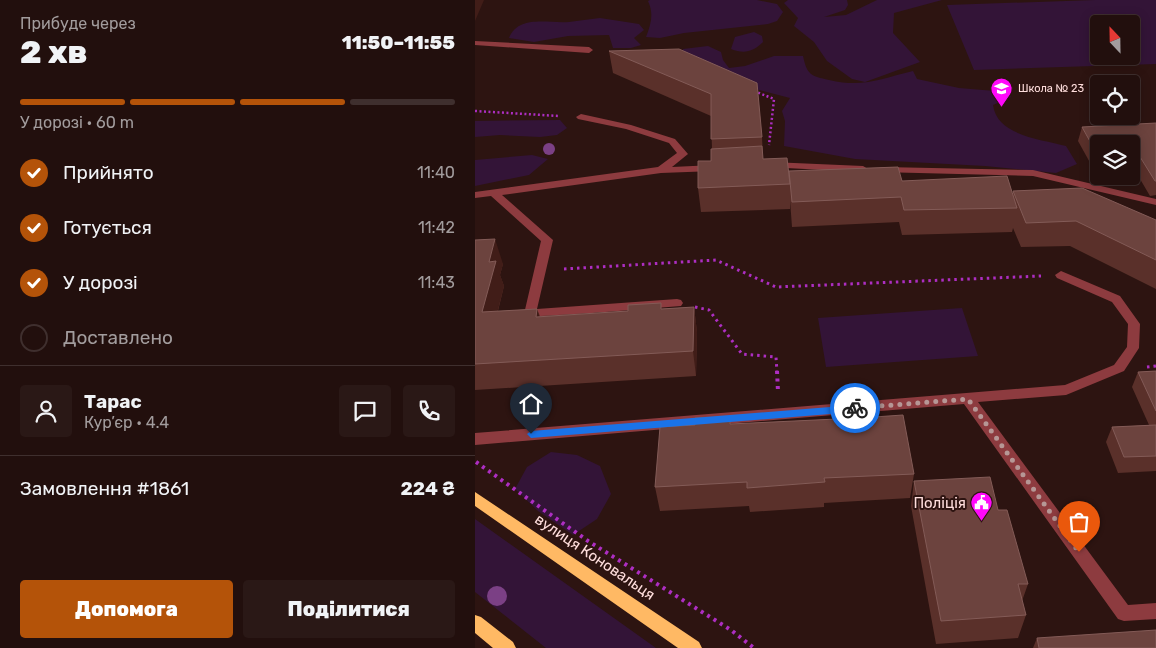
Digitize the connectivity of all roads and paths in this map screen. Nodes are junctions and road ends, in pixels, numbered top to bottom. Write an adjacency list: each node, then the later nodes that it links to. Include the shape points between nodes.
1 (475, 43): 2 (lane)
2 (589, 50)
3 (747, 89): 6 (path, via 774,98)
4 (475, 111): 5 (path)
5 (581, 117): 8 (lane, via 672,141 683,154)
6 (762, 165): 11 (lane, via 1033,173)
7 (729, 167): 8 (lane)
8 (661, 170): 9 (lane)
9 (494, 193): 10 (lane); 12 (lane, via 547,240)
10 (475, 194)
11 (1156, 202)
12 (541, 270): 13 (path, via 716,260 776,287); 14 (lane, via 530,314)
13 (1061, 275): 16 (lane, via 1116,299 1134,324 1133,348 1119,368 1066,390)
14 (677, 303): 15 (path, via 709,310 742,354 776,357)
15 (778, 392)
16 (968, 399): 17 (lane); 20 (lane, via 1124,613)
17 (475, 439)
18 (475, 462): 24 (path, via 588,541 731,630)
19 (475, 498): 23 (main road, вулиця Коновальця)
20 (1156, 611)
21 (475, 623): 22 (main road)
22 (507, 648)
23 (693, 648)
24 (754, 648)

